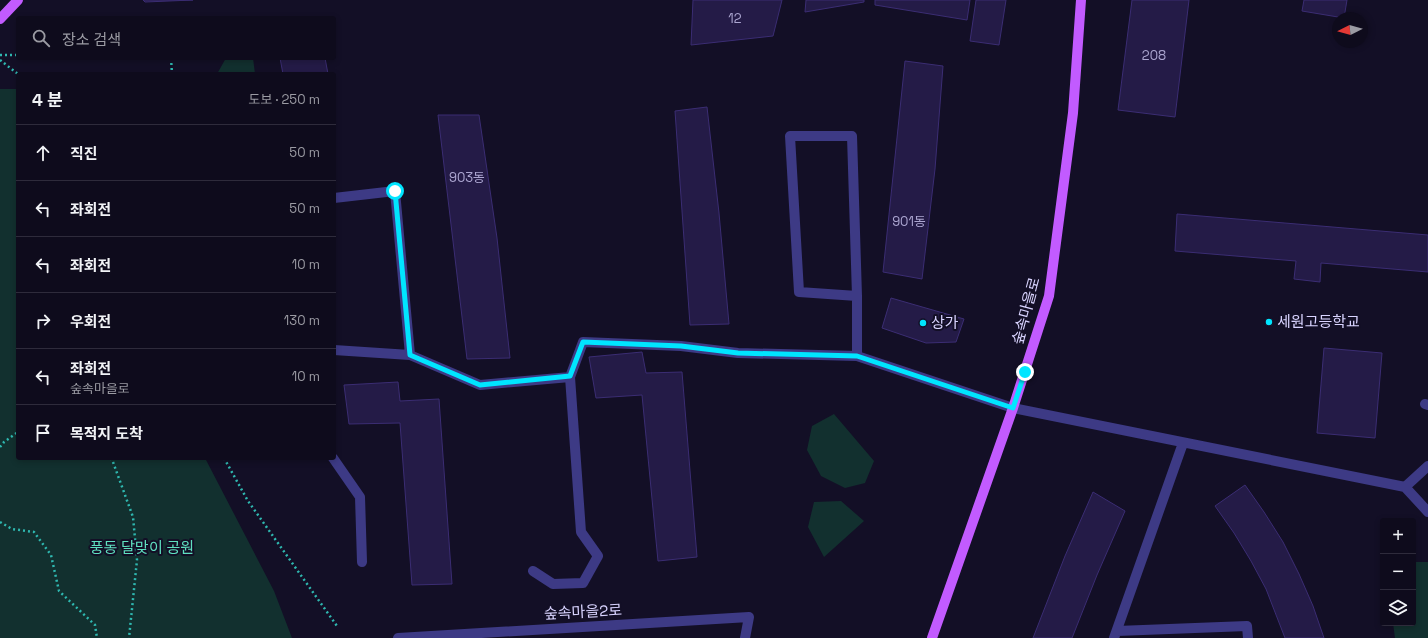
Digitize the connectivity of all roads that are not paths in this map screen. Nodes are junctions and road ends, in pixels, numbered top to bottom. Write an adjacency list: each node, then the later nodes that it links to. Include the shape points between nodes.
1 (18, 0): 3 (main road)
2 (1081, 0): 10 (main road, 숲속마을로, via 1073,113 1049,296)
3 (0, 19)
4 (336, 198): 7 (street, via 395,191)
5 (857, 296): 5 (street, via 852,136 790,136 799,292); 8 (street)
6 (336, 350): 7 (street)
7 (410, 355): 9 (street, via 480,385)
8 (857, 356): 9 (street, via 738,353 681,346 583,342); 10 (street)
9 (570, 376): 17 (street, via 581,532 598,556 583,583 553,584)
10 (1013, 408): 11 (street); 21 (main road, 숲속마을로)
11 (1183, 443): 14 (street); 18 (street)
12 (334, 460): 16 (street, via 360,497)
13 (1428, 466): 14 (street)
14 (1405, 487): 15 (street)
15 (1428, 512)
16 (362, 562)
17 (533, 571)
18 (1116, 634): 22 (street, via 1247,626)
19 (398, 638): 20 (street, 숲속마을2로, via 748,617)
20 (745, 638)
21 (932, 638)
22 (1248, 638)

